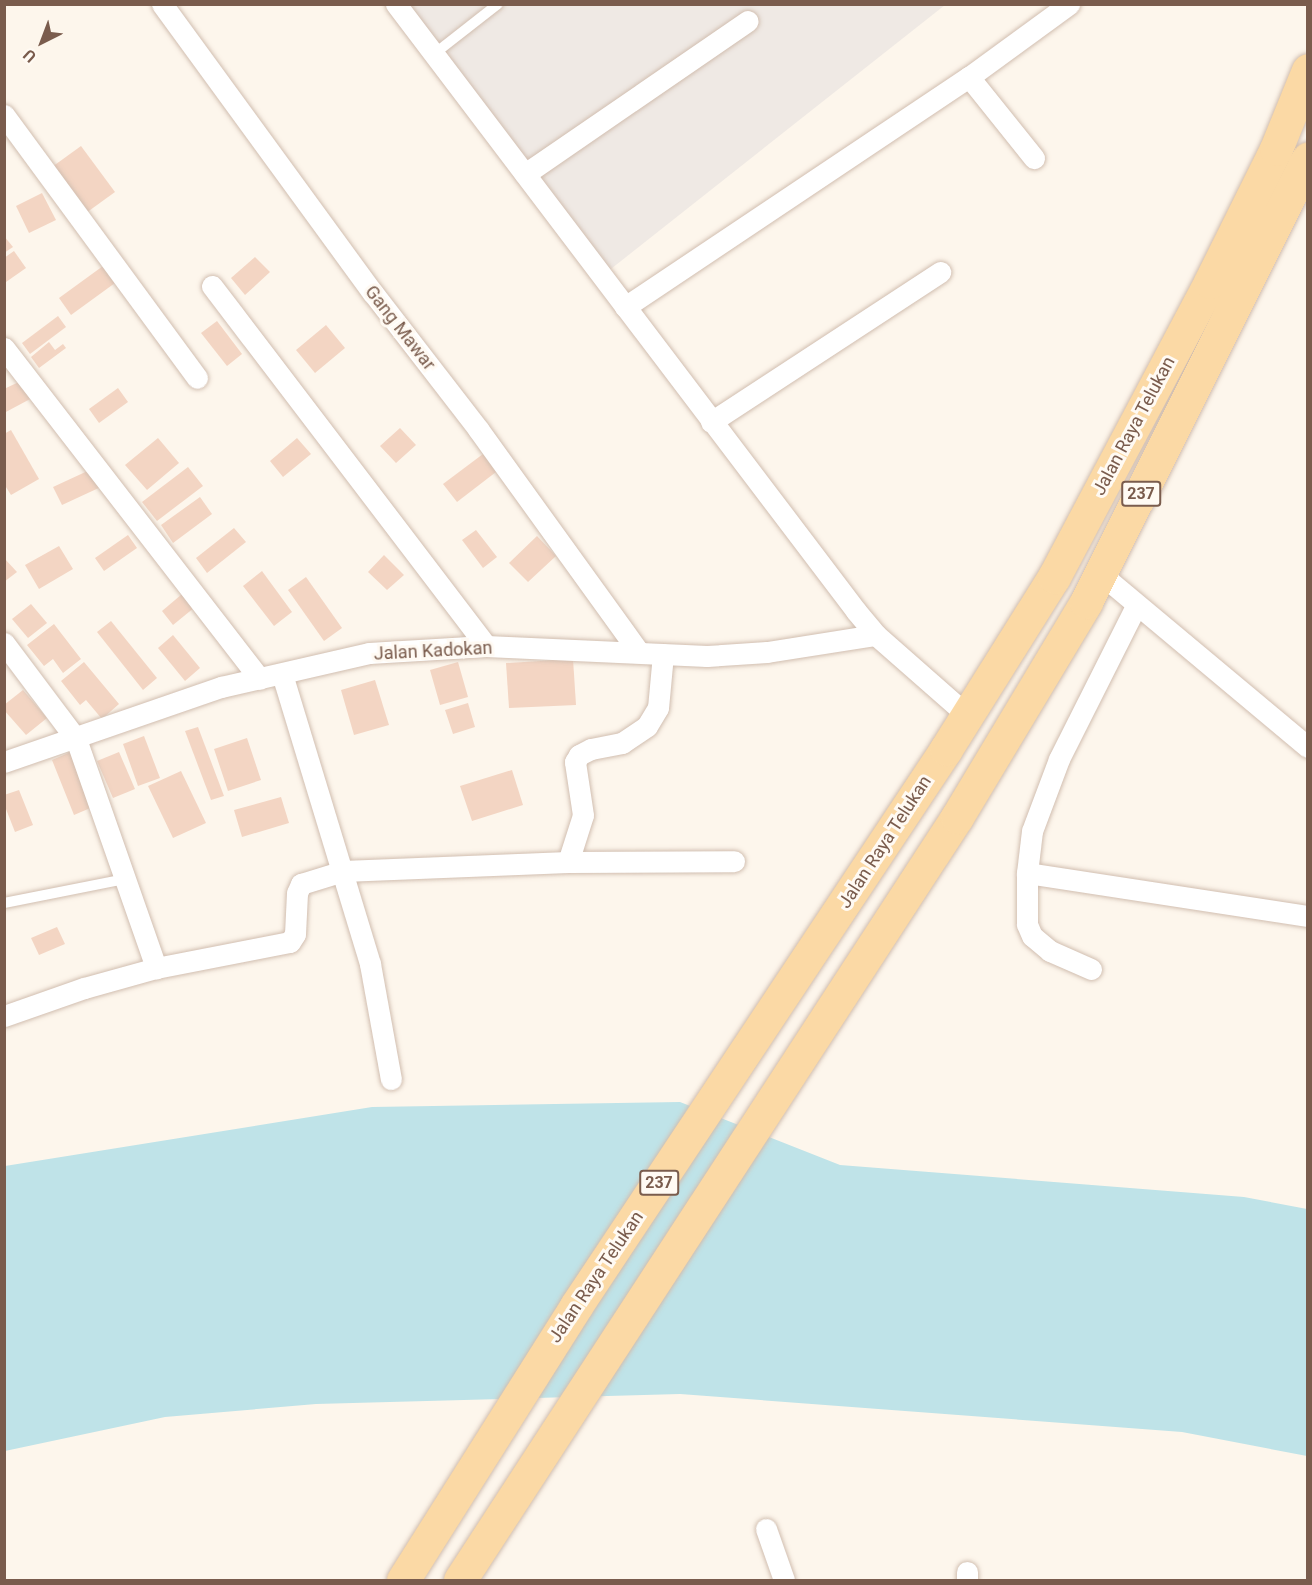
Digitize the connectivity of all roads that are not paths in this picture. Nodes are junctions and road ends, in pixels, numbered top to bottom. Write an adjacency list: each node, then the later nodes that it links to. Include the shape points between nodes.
1 (162, 4): 25 (street, Gang Mawar)
2 (396, 4): 6 (street)
3 (1069, 4): 8 (street)
4 (491, 7): 6 (lane)
5 (748, 21): 13 (street)
6 (434, 54): 13 (street)
7 (1308, 70): 10 (main road, Jalan Raya Telukan / 237)
8 (969, 77): 11 (street); 16 (street)
9 (4, 115): 18 (street)
10 (1276, 149): 12 (street); 29 (main road, Jalan Raya Telukan / 237, via 1054,578)
11 (1034, 158)
12 (1307, 160): 20 (main road, Jalan Raya Telukan / 237)
13 (525, 174): 16 (street)
14 (940, 272): 19 (street)
15 (212, 286): 24 (street)
16 (625, 307): 19 (street)
17 (4, 348): 28 (street)
18 (197, 378)
19 (711, 422): 22 (street)
20 (1102, 575): 21 (street); 46 (main road, Jalan Raya Telukan / 237, via 957,817)
21 (1136, 606): 31 (street); 36 (street, via 1046,789 1032,831)
22 (876, 635): 26 (street, Jalan Kadokan, via 767,652); 29 (street)
23 (4, 643): 30 (street)
24 (486, 646): 25 (street, Jalan Kadokan); 27 (street, Jalan Kadokan, via 369,653)
25 (639, 652): 26 (street, Jalan Kadokan)
26 (663, 654): 34 (street, via 658,708 646,726 622,742 579,755 575,762 583,815)
27 (282, 674): 28 (street, Jalan Kadokan); 35 (street)
28 (260, 679): 30 (street, Jalan Kadokan, via 221,687)
29 (968, 715): 45 (main road, Jalan Raya Telukan / 237, via 576,1306)
30 (76, 739): 32 (street, Jalan Kadokan); 37 (street)
31 (1308, 747)
32 (4, 762)
33 (734, 861): 34 (street)
34 (568, 862): 35 (street)
35 (343, 871): 40 (street, via 302,884 297,893 295,934 290,942); 43 (street, via 370,964)
36 (1027, 873): 39 (street); 41 (street, via 1027,924 1032,936 1050,951)
37 (125, 879): 38 (lane); 40 (street)
38 (4, 903)
39 (1308, 916)
40 (156, 968): 42 (street)
41 (1091, 969)
42 (4, 1016)
43 (391, 1079)
44 (766, 1529): 47 (street)
45 (403, 1581)
46 (460, 1581)
47 (784, 1581)

